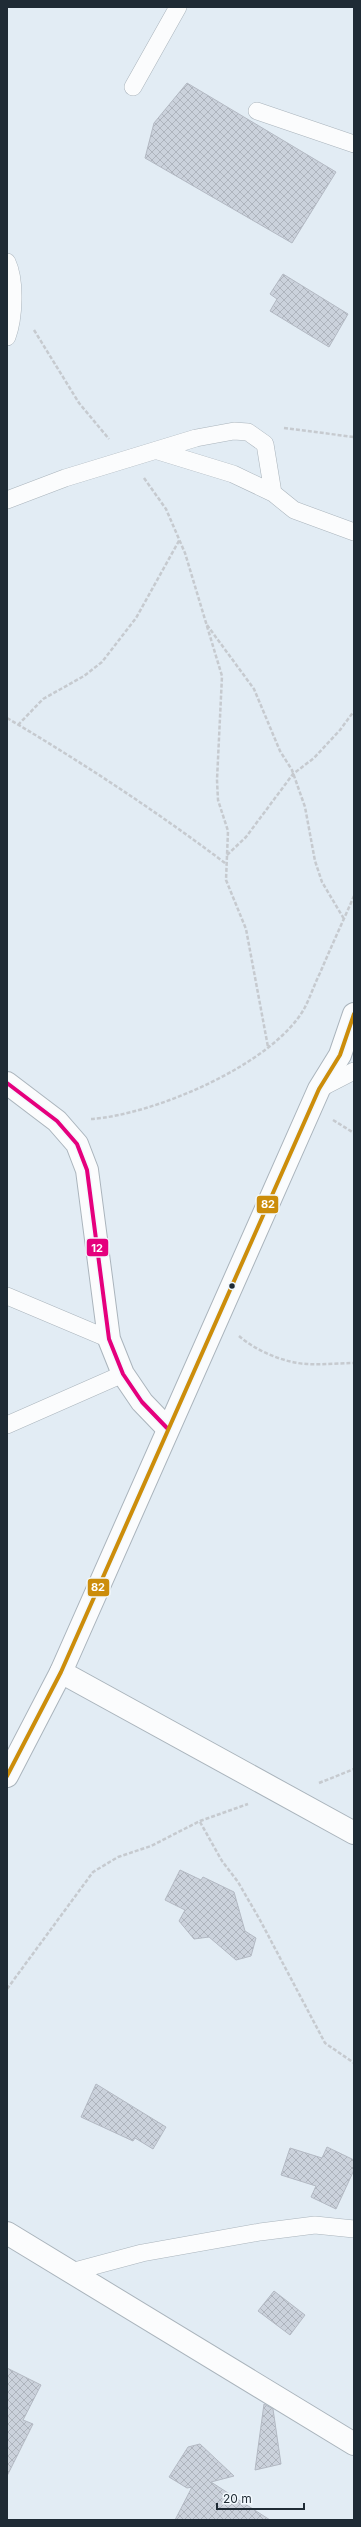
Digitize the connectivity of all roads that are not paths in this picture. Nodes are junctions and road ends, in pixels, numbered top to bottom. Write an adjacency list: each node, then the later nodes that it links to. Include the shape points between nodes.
1 (178, 7): 2 (lane)
2 (133, 87)
3 (257, 111): 4 (lane)
4 (354, 144)
5 (7, 262): 6 (lane)
6 (10, 306): 7 (lane, via 12,324)
7 (7, 337)
8 (158, 451): 9 (lane, via 233,474); 9 (lane, via 196,438 234,431 248,432 265,444); 10 (lane)
9 (272, 493): 11 (lane, via 294,510)
10 (7, 500)
11 (354, 532)
12 (354, 1014): 15 (street, via 340,1055)
13 (354, 1071): 15 (lane)
14 (7, 1083): 17 (street, via 57,1121 78,1144 87,1170)
15 (319, 1089): 20 (street)
16 (7, 1296): 17 (lane)
17 (108, 1339): 18 (street)
18 (123, 1374): 19 (lane); 20 (street, via 142,1402)
19 (7, 1425)
20 (168, 1428): 21 (street)
21 (61, 1672): 22 (street); 23 (street)
22 (7, 1776)
23 (354, 1833)
24 (354, 2229): 26 (lane, via 315,2226 260,2232 142,2253)
25 (7, 2233): 26 (street)
26 (71, 2272): 27 (street)
27 (354, 2444)

